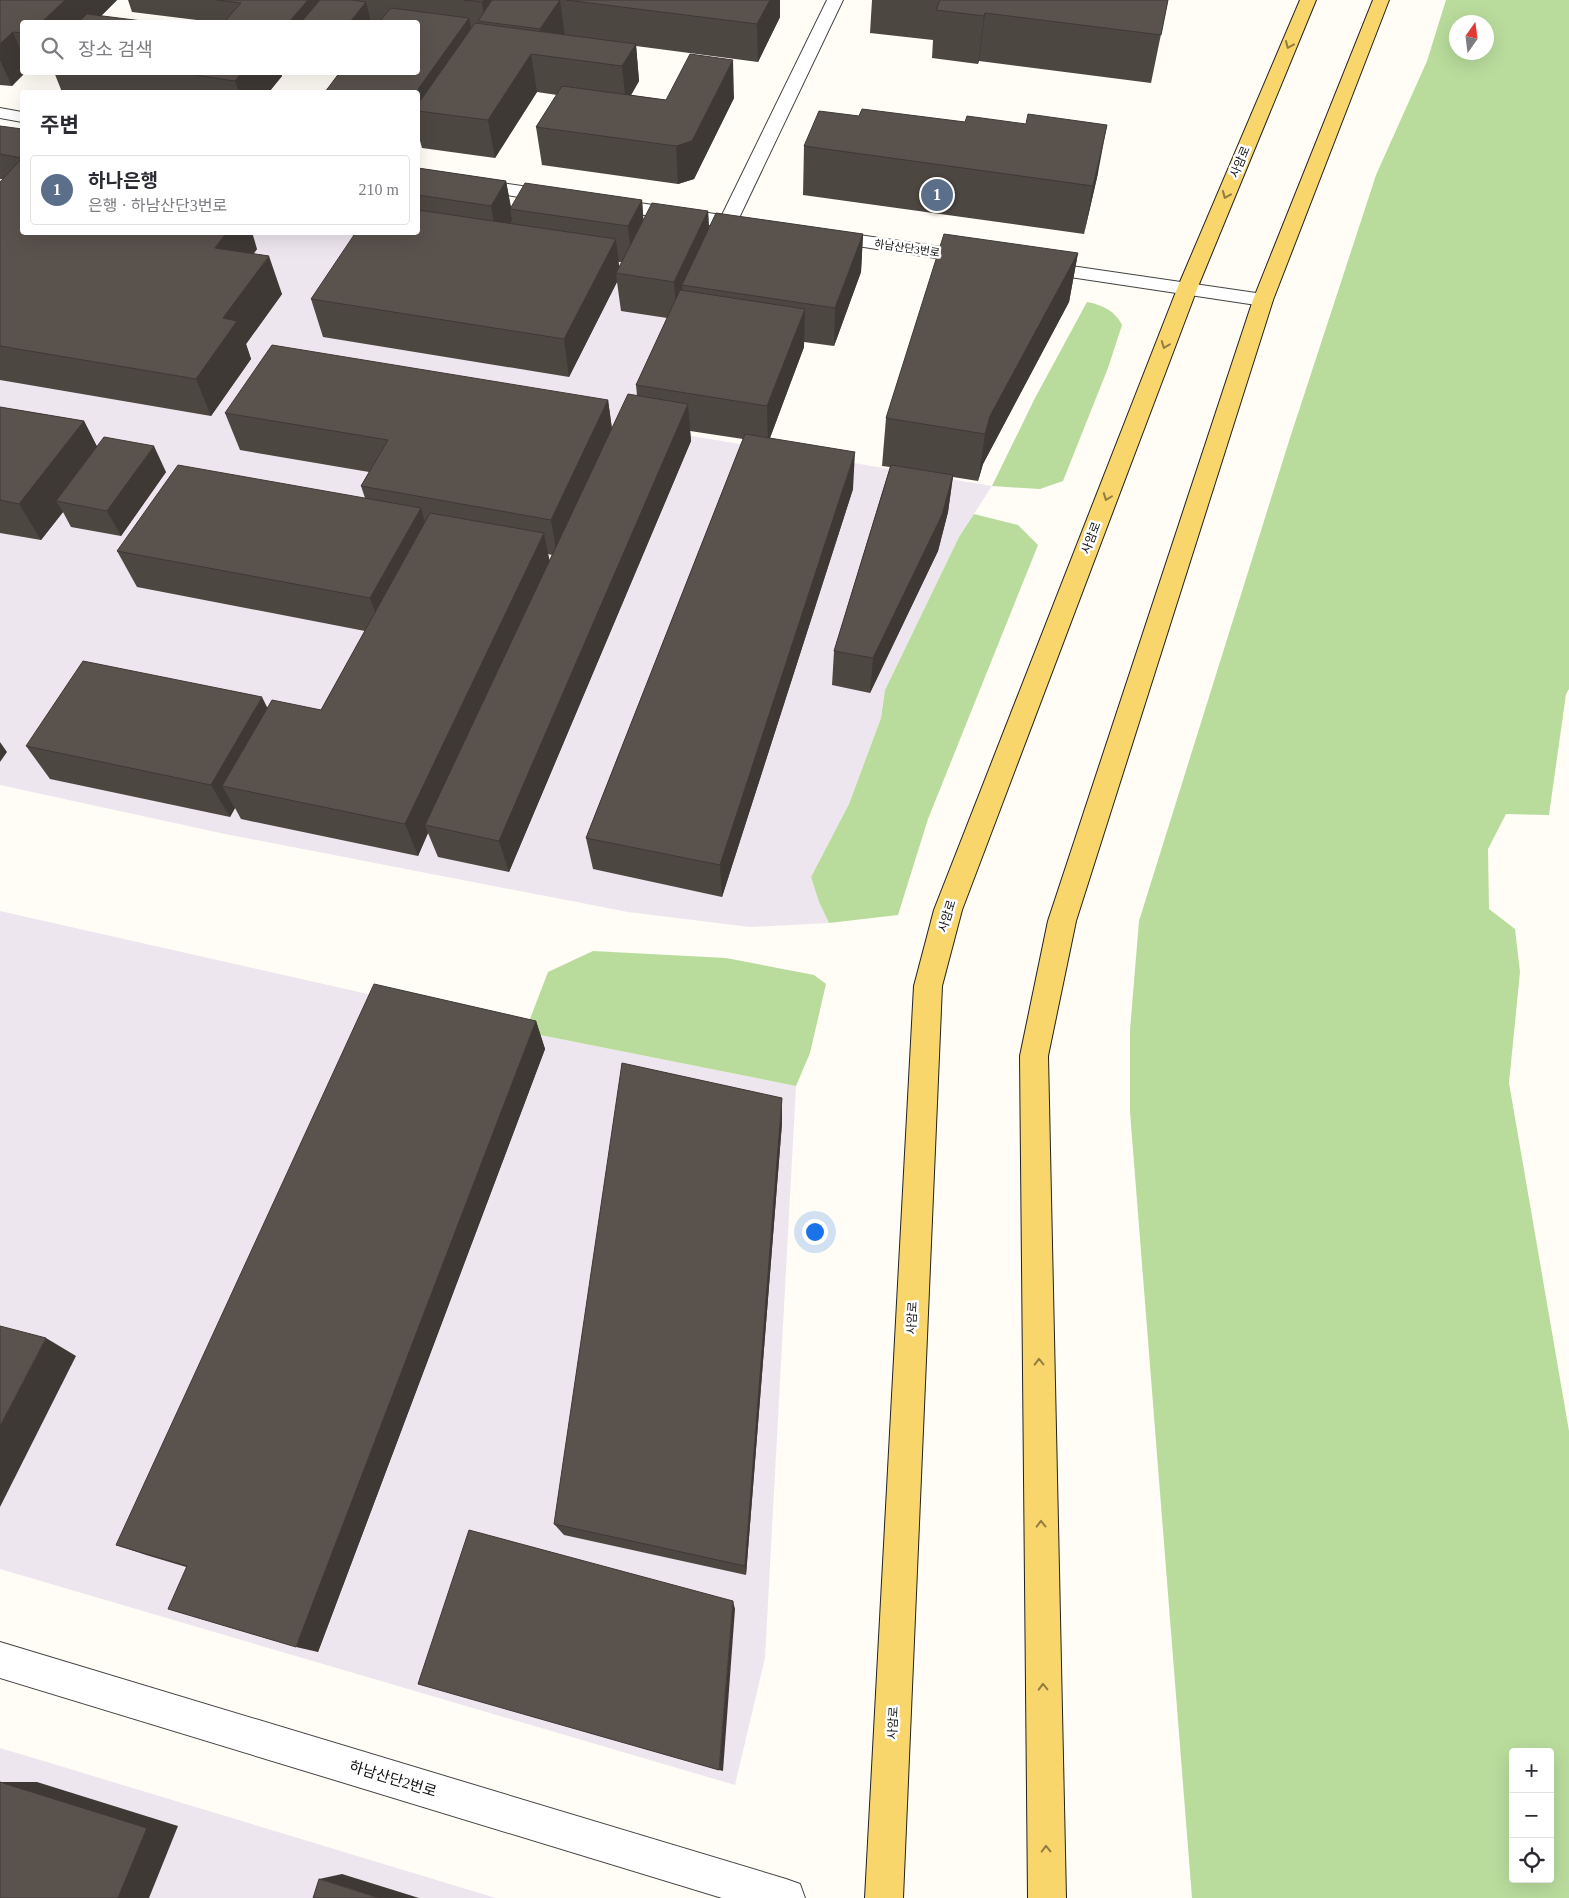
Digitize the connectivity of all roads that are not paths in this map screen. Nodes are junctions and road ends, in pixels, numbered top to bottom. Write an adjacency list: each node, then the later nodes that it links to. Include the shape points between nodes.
1 (835, 0): 7 (street)
2 (1381, 0): 13 (main road)
3 (1306, 1): 12 (main road, 사암로, one-way to 12)
4 (0, 113): 5 (street)
5 (20, 117)
6 (420, 176): 7 (street)
7 (728, 222): 8 (street)
8 (767, 228)
9 (806, 234): 10 (street, 하남산단3번로)
10 (992, 260)
11 (1021, 265): 12 (street)
12 (1187, 289): 13 (street); 16 (main road, 사암로, one-way to 16, via 948,910 928,986)
13 (1264, 300): 17 (main road, one-way to 13, via 1034,1056 1062,920)
14 (0, 1660): 15 (street, 하남산단2번로)
15 (786, 1898)
16 (884, 1898)
17 (1047, 1898)

